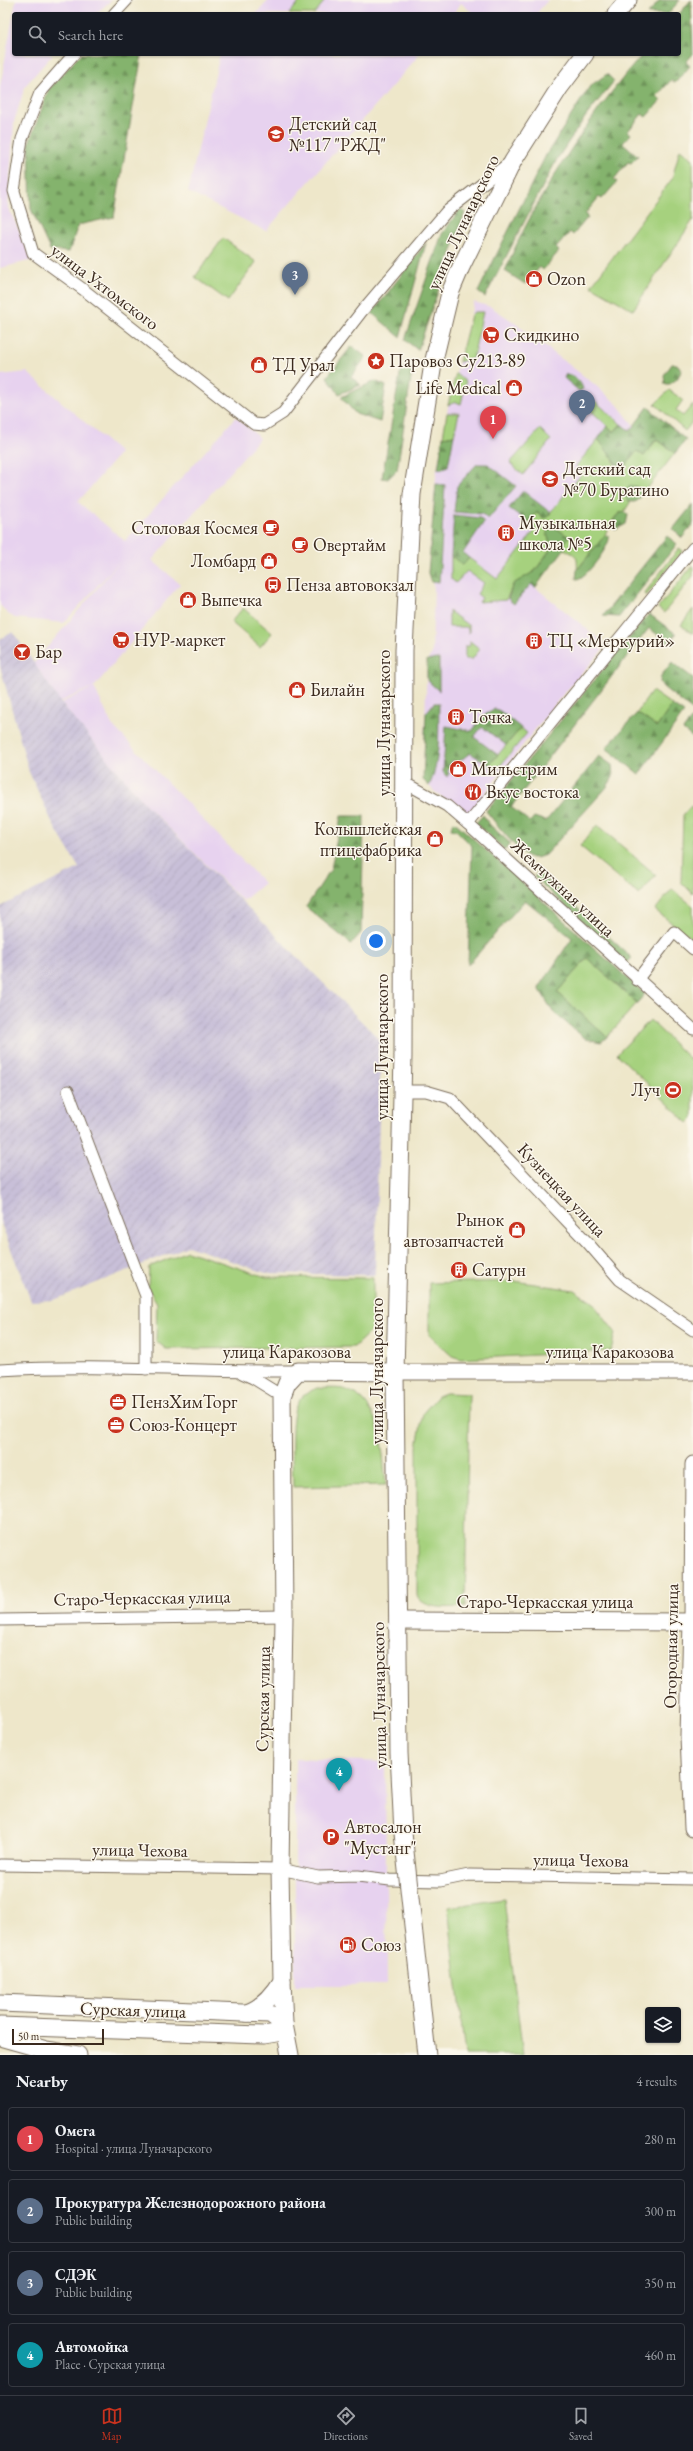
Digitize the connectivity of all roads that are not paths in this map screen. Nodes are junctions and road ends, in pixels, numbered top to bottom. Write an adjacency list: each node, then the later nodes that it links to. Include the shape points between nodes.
1 (127, 0): 3 (street)
2 (628, 0): 4 (main road)
3 (116, 12)
4 (618, 12)
5 (72, 56): 7 (street, улица Ухтомского, via 40,93 22,139 14,191 33,254 84,290 254,424 264,425 283,413 362,311 446,212)
6 (583, 56): 7 (main road, улица Луначарского, via 560,87)
7 (513, 160): 9 (main road, улица Луначарского, via 475,234 450,293 423,418 412,494 406,601)
8 (693, 548): 10 (street)
9 (404, 782): 10 (street, Жемчужная улица, via 447,806); 15 (main road, улица Луначарского)
10 (468, 824): 12 (street, Жемчужная улица)
11 (693, 949): 12 (street, via 674,932)
12 (637, 980): 13 (street, Жемчужная улица)
13 (693, 1029)
14 (68, 1091): 17 (street, via 146,1296)
15 (402, 1091): 16 (street, Кузнецкая улица, via 426,1091 450,1098 583,1237 620,1280); 21 (main road, улица Луначарского)
16 (693, 1330)
17 (146, 1369): 18 (street, улица Каракозова); 20 (street, улица Каракозова)
18 (0, 1370)
19 (298, 1371): 20 (street, улица Каракозова); 21 (main road, улица Каракозова); 23 (main road, Сурская улица, via 287,1383)
20 (238, 1372): 23 (street)
21 (395, 1372): 22 (main road, улица Каракозова); 27 (main road, улица Луначарского)
22 (693, 1372)
23 (282, 1396): 25 (main road, Сурская улица)
24 (693, 1464): 28 (main road, Огородная улица)
25 (284, 1616): 26 (street, Старо-Черкасская улица); 31 (main road, Сурская улица)
26 (0, 1620)
27 (398, 1621): 28 (main road, Старо-Черкасская улица); 42 (main road, улица Луначарского, bridge, via 398,1753 403,1834)
28 (692, 1622): 29 (main road, Огородная улица, via 689,1736)
29 (693, 1828)
30 (0, 1865): 31 (street, улица Чехова)
31 (280, 1869): 32 (street, улица Чехова, via 318,1877 358,1876 390,1880 440,1881 469,1875); 33 (main road, Сурская улица)
32 (693, 1879)
33 (282, 1981): 35 (main road, via 270,1998 256,2010); 36 (main road, Сурская улица)
34 (0, 2004): 35 (main road, Сурская улица)
35 (245, 2014): 36 (main road, Сурская улица, via 270,2014)
36 (284, 2024): 38 (main road, Сурская улица, via 276,2034); 40 (main road, Сурская улица)
37 (0, 2026): 38 (main road, Сурская улица)
38 (264, 2035): 40 (main road, Сурская улица, via 279,2041)
39 (0, 2037): 41 (main road)
40 (290, 2053)
41 (78, 2055)
42 (427, 2055)

